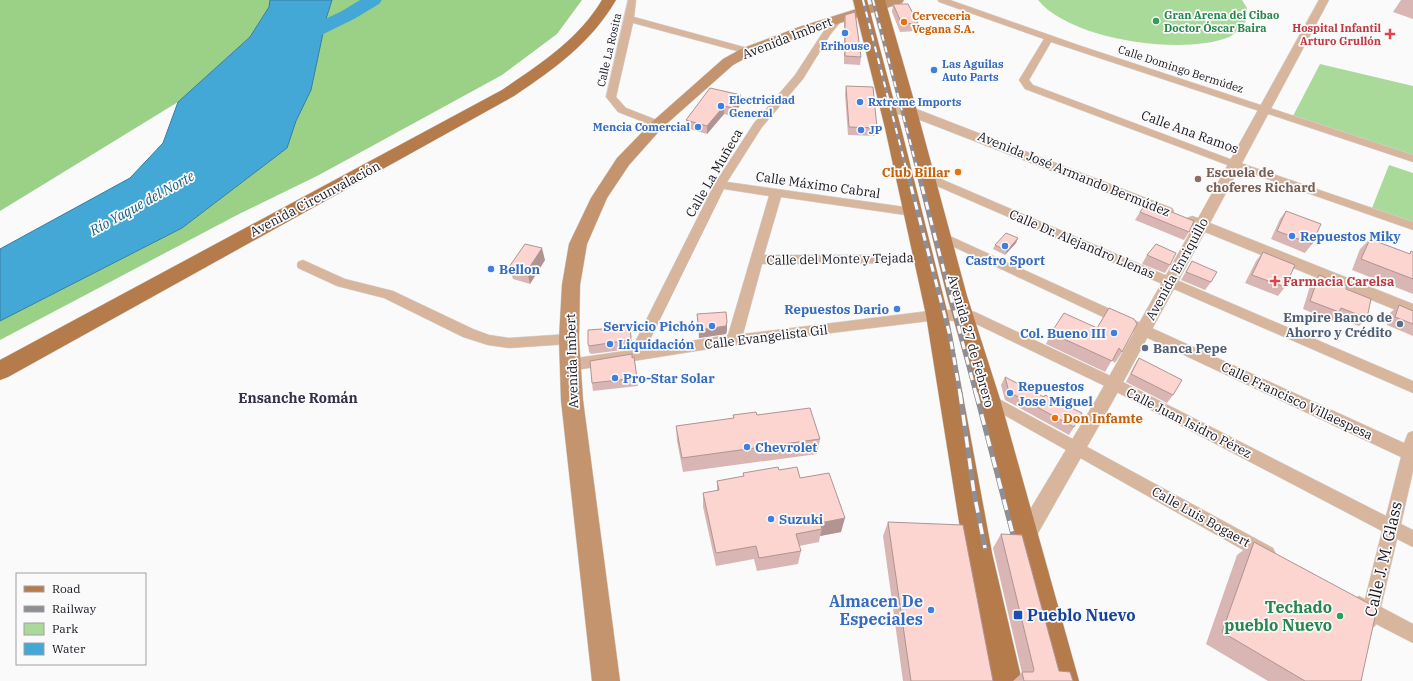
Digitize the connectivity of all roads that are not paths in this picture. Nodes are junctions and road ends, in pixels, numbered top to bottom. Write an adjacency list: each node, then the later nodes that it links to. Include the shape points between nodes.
1 (609, 0): 34 (main road, Avenida Circunvalación, via 588,31 571,47 508,93)
2 (632, 0): 6 (street, Calle La Rosita)
3 (942, 0): 8 (street, Calle Domingo Bermúdez)
4 (1324, 0): 10 (street, Avenida Enriquillo)
5 (875, 3): 7 (main road, Avenida Imbert); 11 (main road, Avenida 27 de Febrero)
6 (629, 19): 9 (street); 12 (street, Calle La Rosita, via 611,97 622,110)
7 (838, 19): 9 (main road, Avenida Imbert); 16 (street, Calle La Muñeca, via 799,77 758,125)
8 (1049, 38): 10 (street, Calle Domingo Bermúdez); 14 (street, Calle Ana Ramos, via 1025,78 1026,85)
9 (748, 51): 12 (main road, Avenida Imbert, via 728,62)
10 (1263, 109): 13 (street, Calle Domingo Bermúdez); 14 (street, Avenida Enriquillo)
11 (899, 110): 15 (main road, Avenida 27 de Febrero); 18 (main road, Avenida 27 de Febrero); 19 (street, Avenida José Armando Bermúdez)
12 (658, 124): 30 (main road, Avenida Imbert, via 623,162 599,198 578,244)
13 (1413, 160)
14 (1234, 164): 19 (street, Avenida Enriquillo); 20 (street, Calle Ana Ramos)
15 (927, 177): 21 (main road, Avenida 27 de Febrero); 25 (street, Calle Dr. Alejandro Llenas)
16 (720, 185): 17 (street, Calle Máximo Cabral); 32 (street, Calle La Muñeca)
17 (776, 193): 18 (street, Calle Máximo Cabral); 23 (street)
18 (912, 212): 22 (main road, Avenida 27 de Febrero)
19 (1202, 225): 25 (street, Avenida Enriquillo); 26 (street, Avenida José Armando Bermúdez)
20 (1413, 226)
21 (941, 236): 28 (main road, Avenida 27 de Febrero); 29 (street, Calle Francisco Villaespesa)
22 (923, 258): 23 (street, Calle del Monte y Tejada); 27 (main road, Avenida 27 de Febrero)
23 (757, 260): 31 (street)
24 (303, 265): 30 (street, via 342,282 388,294 488,340 510,344)
25 (1169, 282): 29 (street, Avenida Enriquillo); 36 (street, Calle Dr. Alejandro Llenas)
26 (1413, 311)
27 (937, 315): 28 (street, Calle Evangelista Gil); 31 (street, Calle Evangelista Gil); 49 (main road, Avenida 27 de Febrero, via 978,553)
28 (962, 315): 35 (street, Calle Juan Isidro Pérez, via 975,317); 37 (main road, Avenida 27 de Febrero)
29 (1143, 330): 35 (street, Avenida Enriquillo); 39 (street, Calle Francisco Villaespesa)
30 (568, 338): 33 (main road, Avenida Imbert)
31 (734, 340): 32 (street, Calle Evangelista Gil)
32 (636, 354): 33 (street, Calle Evangelista Gil)
33 (570, 364): 48 (main road, Avenida Imbert, via 572,400)
34 (0, 371)
35 (1114, 384): 38 (street, Avenida Enriquillo); 40 (street, Calle Juan Isidro Pérez)
36 (1413, 386)
37 (988, 400): 38 (street, Calle Luis Bogaert); 41 (main road, Avenida 27 de Febrero)
38 (1078, 449): 41 (street, Avenida Enriquillo); 43 (street, Calle Luis Bogaert)
39 (1412, 449): 40 (street, Calle J. M. Glass)
40 (1391, 528): 42 (street, Calle Juan Isidro Pérez); 45 (street, Calle J. M. Glass)
41 (1026, 535): 50 (main road, Avenida 27 de Febrero)
42 (1413, 539)
43 (1280, 561)
44 (1343, 596): 45 (street)
45 (1371, 611): 46 (street, Calle J. M. Glass); 47 (street)
46 (1366, 634)
47 (1413, 634)
48 (606, 681)
49 (1007, 681)
50 (1064, 681)

